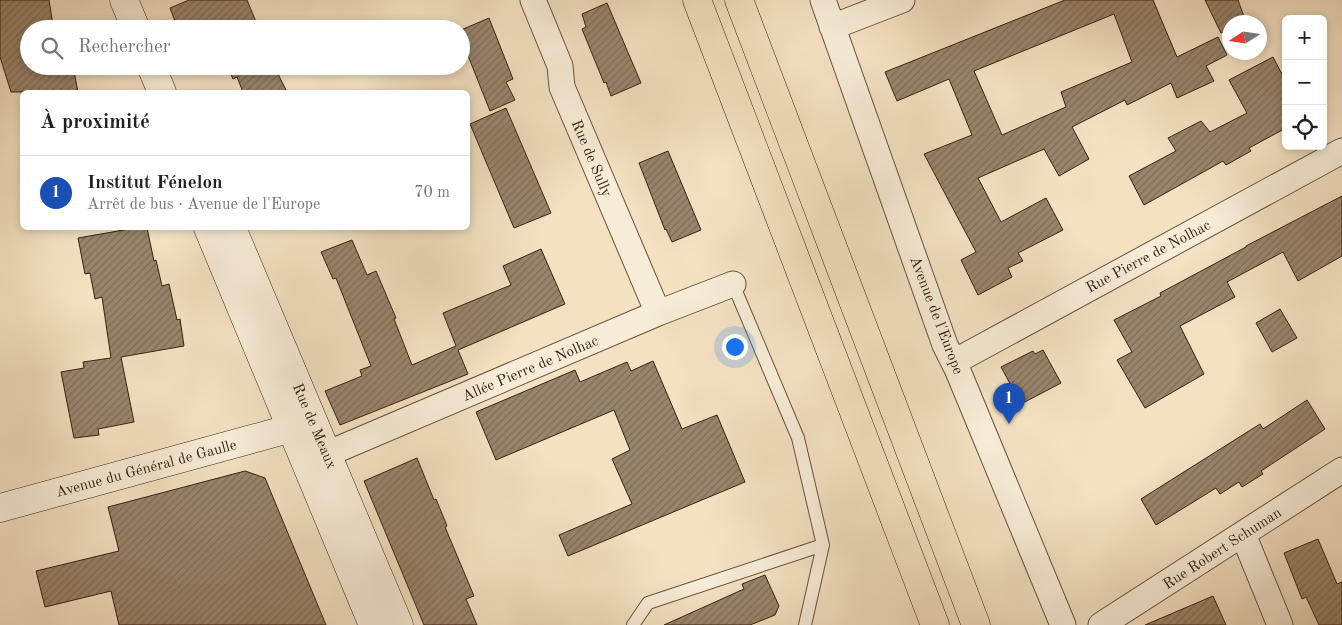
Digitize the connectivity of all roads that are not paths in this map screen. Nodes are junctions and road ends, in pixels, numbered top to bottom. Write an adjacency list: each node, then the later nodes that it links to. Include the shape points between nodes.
1 (124, 0): 7 (main road)
2 (533, 0): 16 (street, Rue de Sully, via 560,66 562,87)
3 (697, 0): 29 (highway)
4 (740, 0): 30 (highway)
5 (823, 0): 8 (street, Avenue de l'Europe)
6 (902, 0): 8 (street)
7 (132, 20)
8 (832, 27): 17 (street, Avenue de l'Europe, via 945,345)
9 (155, 75): 10 (main road)
10 (161, 90)
11 (1342, 151): 17 (street, Rue Pierre de Nolhac)
12 (209, 230): 14 (main road, Rue de Meaux)
13 (233, 230): 19 (main road, Rue de Meaux)
14 (222, 262): 18 (main road, Rue de Meaux); 19 (main road, via 240,278 304,429)
15 (733, 284): 16 (street, Allée Pierre de Nolhac); 23 (lane, via 798,438)
16 (658, 314): 19 (street, Allée Pierre de Nolhac)
17 (954, 362): 31 (street, Avenue de l'Europe)
18 (292, 428): 21 (main road, Avenue du Général de Gaulle); 24 (main road, Rue de Meaux); 25 (main road, via 317,462)
19 (327, 454): 26 (main road, Rue de Meaux)
20 (1342, 470): 22 (street, Rue Robert Schuman)
21 (0, 508)
22 (1243, 534): 32 (street, Rue Robert Schuman); 33 (street)
23 (824, 546): 27 (lane, via 648,604); 28 (lane)
24 (373, 625)
25 (385, 625)
26 (399, 625)
27 (633, 625)
28 (805, 625)
29 (935, 625)
30 (976, 625)
31 (1063, 625)
32 (1102, 625)
33 (1280, 625)

